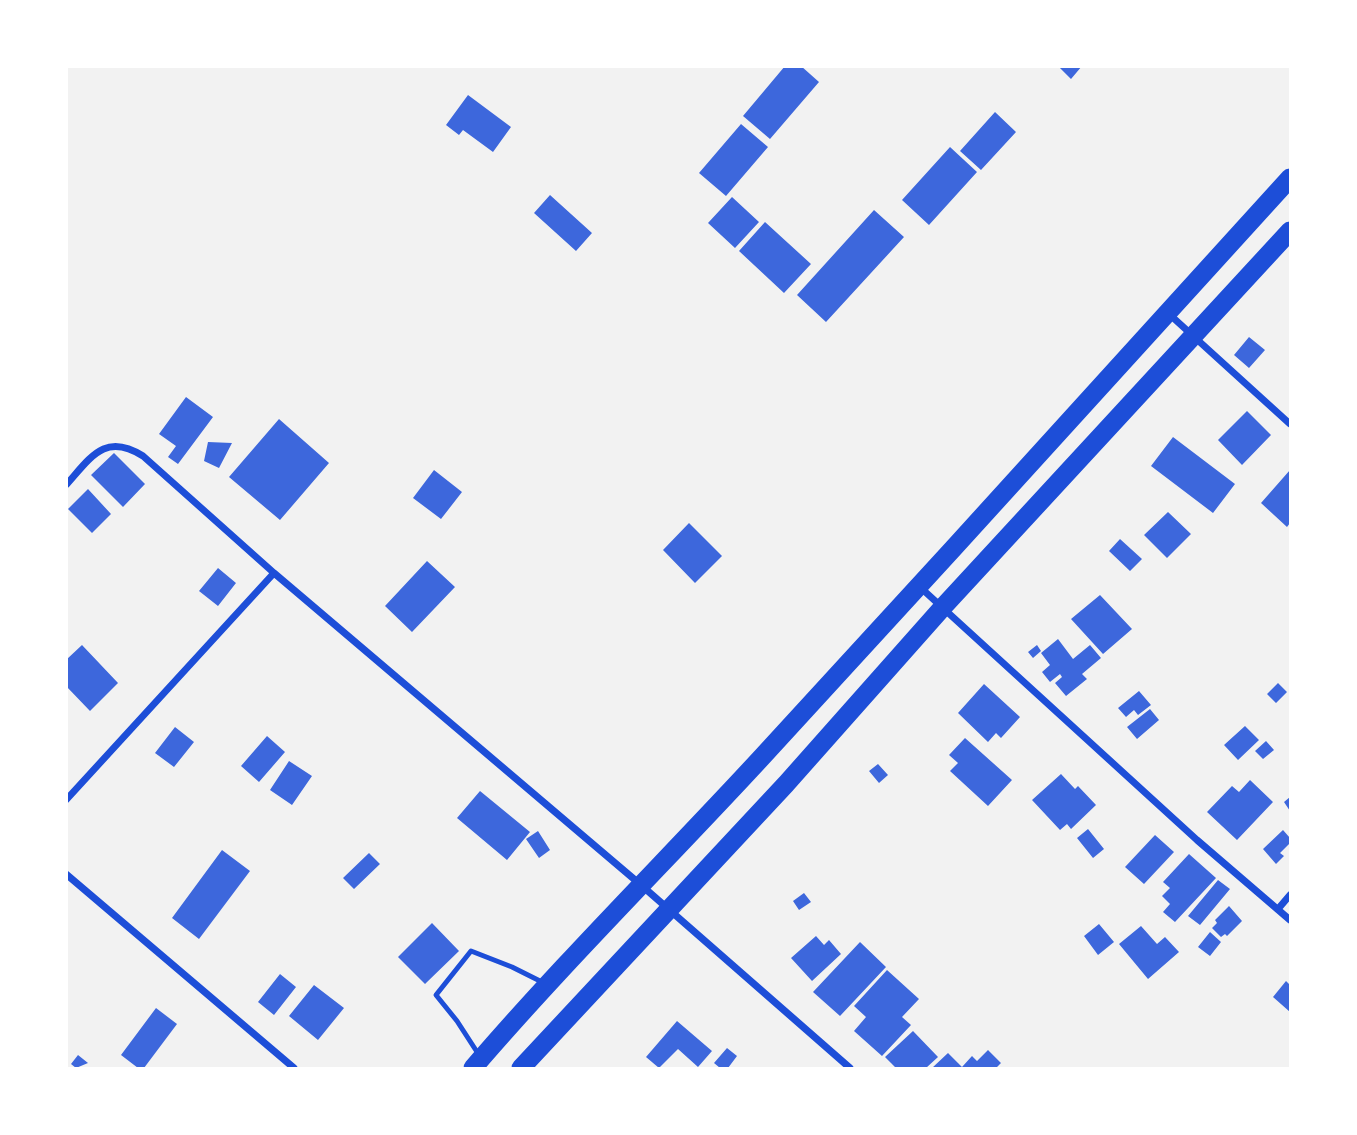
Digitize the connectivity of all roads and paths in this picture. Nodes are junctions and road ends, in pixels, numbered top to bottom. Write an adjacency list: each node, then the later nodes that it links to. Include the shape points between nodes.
1 (1290, 178): 3 (highway)
2 (1290, 231): 4 (highway)
3 (1168, 312): 4 (street); 8 (highway)
4 (1194, 336): 5 (street); 9 (highway)
5 (1290, 424)
6 (66, 485): 7 (street, via 99,452 113,445 128,446)
7 (274, 573): 10 (street); 12 (street)
8 (918, 585): 9 (street); 12 (highway)
9 (943, 607): 14 (highway, via 786,784); 15 (street)
10 (66, 800)
11 (66, 874): 19 (street)
12 (641, 885): 14 (street); 17 (highway)
13 (1290, 895): 15 (street)
14 (667, 908): 20 (highway); 21 (street)
15 (1278, 909): 16 (street)
16 (1290, 920)
17 (547, 984): 18 (highway); 18 (lane, via 471,951 436,995 457,1021)
18 (477, 1064)
19 (294, 1069)
20 (520, 1069)
21 (850, 1069)

